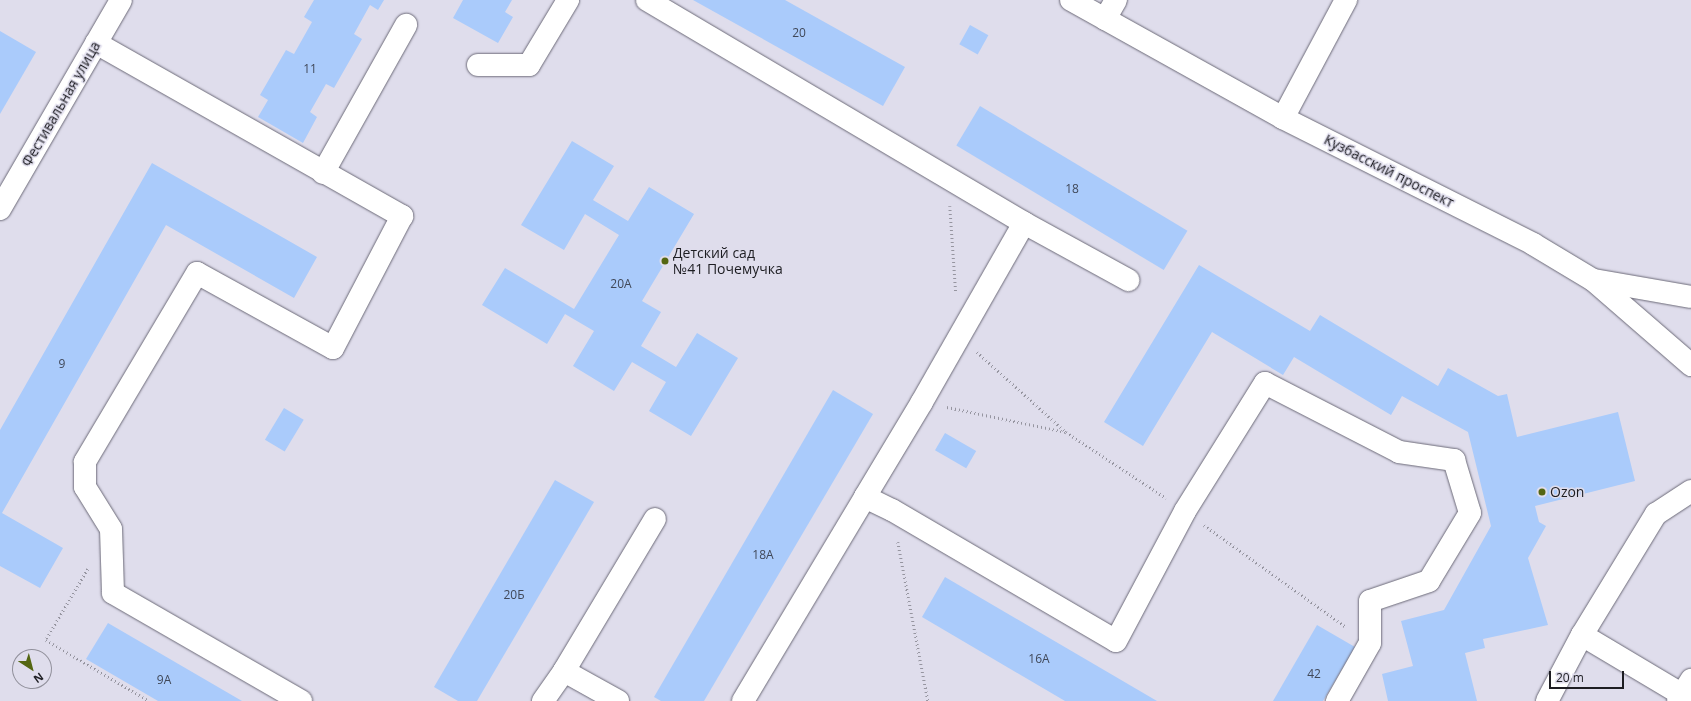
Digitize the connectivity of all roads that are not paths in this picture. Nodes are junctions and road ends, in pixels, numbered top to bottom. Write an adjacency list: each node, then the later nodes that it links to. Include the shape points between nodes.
1 (121, 0): 9 (street, Фестивальная улица)
2 (568, 0): 10 (street, via 529,66)
3 (647, 0): 14 (street)
4 (1071, 0): 7 (street, Кузбасский проспект)
5 (1116, 0): 7 (street)
6 (1346, 0): 11 (street)
7 (1105, 19): 11 (street, Кузбасский проспект)
8 (406, 25): 12 (street)
9 (96, 44): 12 (street); 13 (street, Фестивальная улица)
10 (478, 65)
11 (1283, 118): 16 (street, Кузбасский проспект, via 1533,244)
12 (322, 172): 25 (street, via 402,216 333,348 197,273 86,462 85,487 111,529 113,593)
13 (0, 209)
14 (1024, 223): 15 (street); 20 (street)
15 (1128, 280)
16 (1593, 280): 17 (street); 18 (street, Кузбасский проспект)
17 (1691, 297)
18 (1691, 365)
19 (1691, 491): 22 (street, via 1656,514)
20 (865, 497): 28 (street); 29 (street, via 892,510 1116,641 1186,511 1265,383 1399,452 1454,460 1470,512 1429,581 1370,601 1370,643)
21 (655, 519): 23 (street)
22 (1582, 635): 24 (street); 30 (street)
23 (564, 671): 26 (street); 27 (street)
24 (1686, 694)
25 (301, 701)
26 (543, 701)
27 (618, 701)
28 (743, 701)
29 (1337, 701)
30 (1547, 701)

